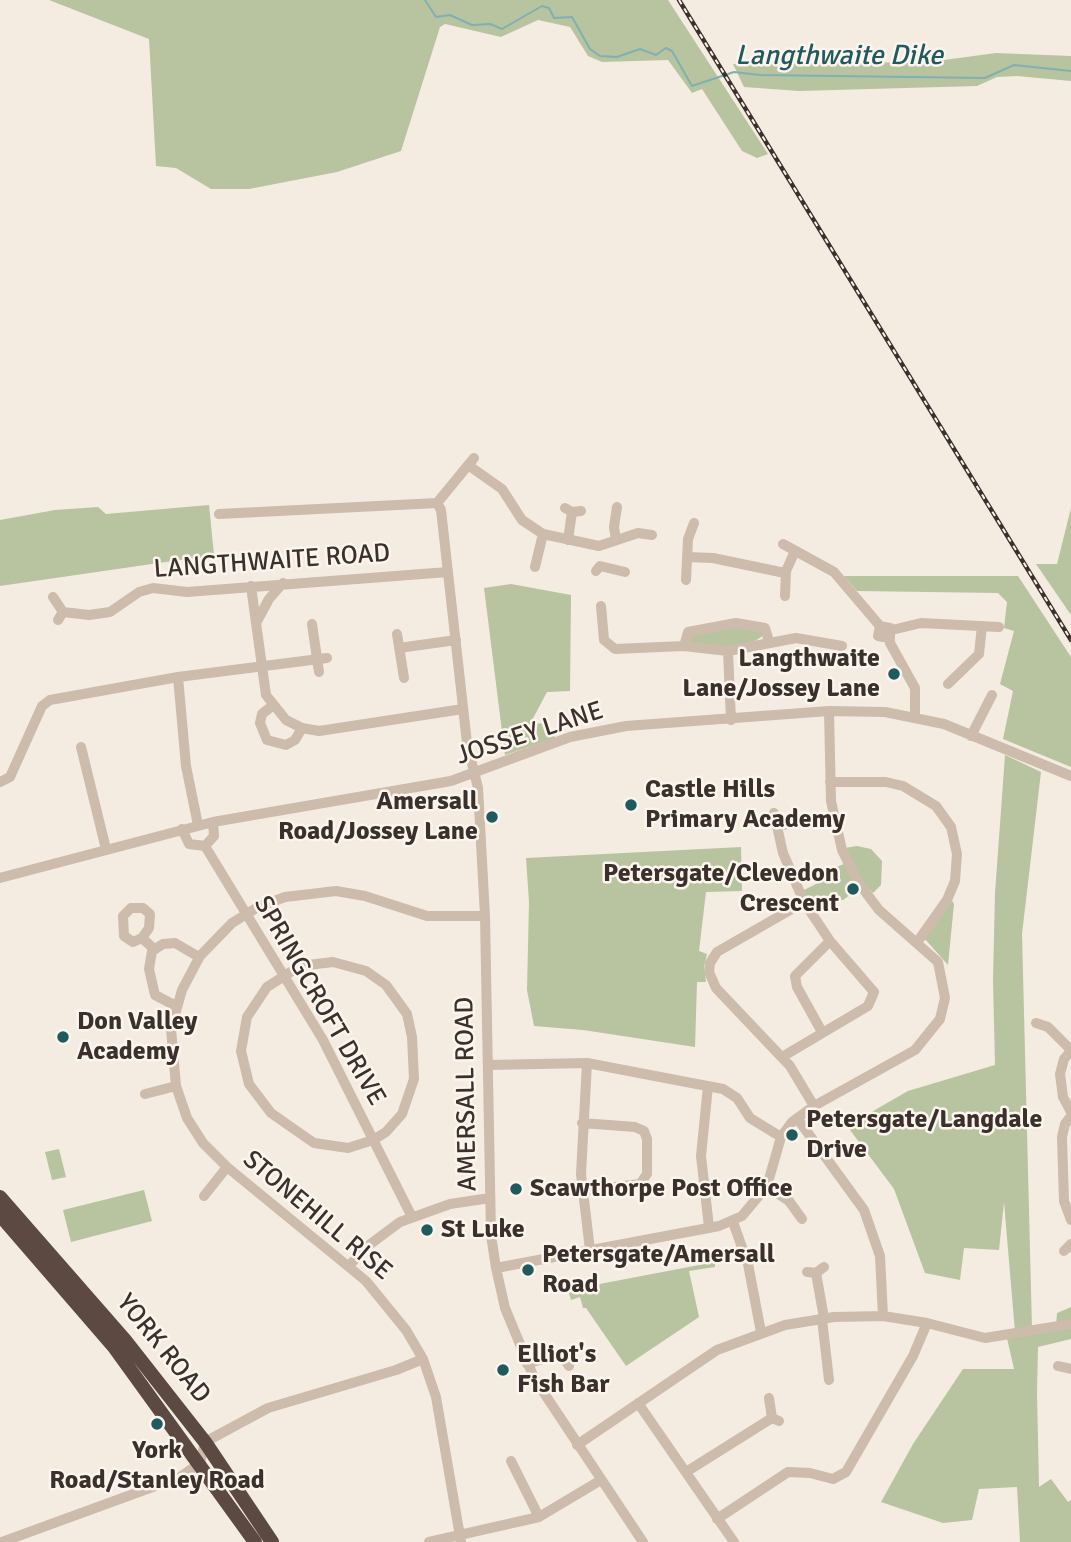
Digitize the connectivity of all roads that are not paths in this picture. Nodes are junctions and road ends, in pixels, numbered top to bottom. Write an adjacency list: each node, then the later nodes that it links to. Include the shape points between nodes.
1 (437, 503): 4 (street); 6 (street, via 471,462 502,489 522,520); 15 (street, AMERSALL ROAD)
2 (617, 508): 9 (street)
3 (573, 510): 8 (street)
4 (219, 514)
5 (693, 523): 13 (street)
6 (543, 534): 8 (street); 14 (street)
7 (652, 535): 9 (street, via 638,533)
8 (568, 540): 11 (street)
9 (616, 540): 11 (street)
10 (783, 544): 12 (street)
11 (599, 545): 16 (street, via 598,568)
12 (795, 551): 17 (street); 29 (street, via 834,572 880,626 878,636)
13 (687, 557): 17 (street); 18 (street)
14 (535, 567)
15 (448, 572): 19 (street, LANGTHWAITE ROAD); 30 (street, AMERSALL ROAD)
16 (625, 572)
17 (785, 573): 21 (street)
18 (686, 580)
19 (283, 583): 20 (street, LANGTHWAITE ROAD); 24 (street)
20 (251, 586): 22 (street, LANGTHWAITE ROAD, via 187,592 153,588 110,612 89,615 61,616); 24 (street)
21 (785, 596)
22 (53, 597)
23 (601, 606): 32 (street, via 602,633 610,647)
24 (256, 623): 37 (street)
25 (312, 624): 36 (street)
26 (982, 626): 27 (street); 29 (street, via 920,622); 41 (street, via 975,666 961,668)
27 (999, 627)
28 (397, 634): 34 (street)
29 (890, 634): 46 (street, via 915,688)
30 (456, 640): 34 (street); 44 (street, AMERSALL ROAD)
31 (769, 641): 32 (street, via 765,628 736,623 688,632); 33 (street, via 796,638); 35 (street)
32 (684, 646): 35 (street)
33 (844, 646)
34 (399, 648): 40 (street)
35 (727, 650): 47 (street)
36 (322, 659): 37 (street); 38 (street)
37 (260, 667): 39 (street); 43 (street)
38 (318, 672)
39 (178, 677): 53 (street, via 50,700 42,706 10,777); 58 (street, via 186,766)
40 (404, 678)
41 (948, 684)
42 (992, 695): 49 (street)
43 (272, 706): 48 (street); 48 (street, via 262,714 260,723 267,740 286,745)
44 (463, 709): 48 (street, via 326,730); 51 (street, AMERSALL ROAD)
45 (829, 711): 46 (street, JOSSEY LANE); 47 (street, JOSSEY LANE); 54 (street)
46 (915, 715): 49 (street, JOSSEY LANE)
47 (731, 720): 51 (street, JOSSEY LANE, via 591,731)
48 (302, 728)
49 (971, 736): 52 (street, JOSSEY LANE)
50 (81, 747): 62 (street)
51 (475, 774): 57 (street, JOSSEY LANE); 66 (street, AMERSALL ROAD)
52 (1071, 776)
53 (0, 782)
54 (830, 782): 56 (street); 69 (street, via 903,786 929,800 951,827 957,854 955,881)
55 (775, 813): 59 (street)
56 (833, 817): 59 (street); 69 (street, via 858,882 879,910)
57 (213, 821): 58 (street, JOSSEY LANE); 61 (street, via 214,836)
58 (198, 825): 60 (street, JOSSEY LANE)
59 (777, 826): 64 (street)
60 (182, 829): 61 (street, SPRINGCROFT DRIVE, via 189,844); 62 (street, JOSSEY LANE)
61 (205, 846): 65 (street, SPRINGCROFT DRIVE)
62 (106, 849): 63 (street, JOSSEY LANE)
63 (0, 878)
64 (804, 902): 68 (street); 77 (street, via 718,952 710,963 716,988)
65 (244, 915): 66 (street, STONEHILL RISE, via 285,897 336,891 427,916); 71 (street, STONEHILL RISE); 72 (street, SPRINGCROFT DRIVE)
66 (485, 916): 79 (street, AMERSALL ROAD)
67 (142, 938): 70 (street)
68 (830, 941): 75 (street, via 794,976); 75 (street, via 872,988 874,998)
69 (918, 941): 83 (street, via 938,962 943,975 945,998 936,1027 915,1049)
70 (154, 949): 71 (street, via 175,943); 73 (street, via 149,969 155,995)
71 (199, 957): 73 (street, STONEHILL RISE)
72 (282, 975): 88 (street, SPRINGCROFT DRIVE, via 323,1040); 88 (street, via 255,1001 243,1031 243,1065 254,1094 271,1113 314,1143 348,1148); 88 (street, via 310,964 354,966 386,985 407,1014 413,1089 402,1114)
73 (176, 1006): 80 (street, STONEHILL RISE, via 171,1047)
74 (1036, 1023): 76 (street, via 1048,1027)
75 (822, 1032): 77 (street)
76 (1071, 1051): 84 (street, via 1060,1074)
77 (782, 1058): 83 (street)
78 (587, 1063): 79 (street); 81 (street); 86 (street)
79 (488, 1065): 94 (street, AMERSALL ROAD)
80 (176, 1086): 82 (street); 89 (street, STONEHILL RISE, via 194,1130)
81 (708, 1086): 87 (street, via 730,1093 750,1118); 100 (street, via 701,1163)
82 (145, 1094)
83 (814, 1106): 85 (street)
84 (1071, 1114): 98 (street, via 1062,1137 1064,1201)
85 (797, 1118): 87 (street); 105 (street, via 864,1210 880,1256)
86 (582, 1123): 91 (street); 91 (street, via 635,1127 648,1139 647,1174 640,1184)
87 (781, 1137): 90 (street)
88 (373, 1140): 96 (street, SPRINGCROFT DRIVE)
89 (227, 1167): 92 (street); 102 (street, STONEHILL RISE)
90 (767, 1186): 97 (street, via 789,1200); 99 (street, via 751,1209)
91 (582, 1191): 101 (street)
92 (204, 1196)
93 (0, 1197): 118 (highway, YORK ROAD, via 95,1304)
94 (490, 1198): 96 (street, via 450,1204); 103 (street, AMERSALL ROAD)
95 (0, 1215): 121 (highway, YORK ROAD, via 100,1329)
96 (412, 1217): 102 (street, via 365,1248)
97 (802, 1219)
98 (1071, 1220)
99 (733, 1222): 100 (street); 109 (street, via 748,1264)
100 (709, 1227): 101 (street)
101 (590, 1251): 103 (street)
102 (349, 1266): 110 (street, STONEHILL RISE, via 389,1306)
103 (496, 1268): 111 (street, AMERSALL ROAD, via 505,1308)
104 (816, 1271): 106 (street)
105 (883, 1316): 106 (street); 107 (street)
106 (823, 1318): 109 (street); 115 (street)
107 (927, 1323): 108 (street, via 985,1338); 125 (street, via 914,1356 846,1472 832,1479 788,1472)
108 (1071, 1324)
109 (761, 1332): 117 (street, via 718,1350)
110 (423, 1359): 118 (street, via 268,1408); 126 (street, STONEHILL RISE, via 442,1421)
111 (527, 1364): 112 (street, via 560,1353); 119 (street, AMERSALL ROAD)
112 (569, 1366)
113 (1058, 1366): 114 (street)
114 (1071, 1369)
115 (829, 1380)
116 (769, 1398): 122 (street, via 776,1419)
117 (638, 1403): 119 (street); 122 (street)
118 (205, 1442): 121 (street); 129 (highway, YORK ROAD)
119 (577, 1445): 123 (street, AMERSALL ROAD)
120 (511, 1461): 124 (street)
121 (200, 1463): 127 (street, via 154,1488); 128 (highway, YORK ROAD)
122 (686, 1472): 125 (street)
123 (601, 1480): 124 (street); 131 (street, AMERSALL ROAD)
124 (539, 1517): 126 (street)
125 (717, 1519): 132 (street)
126 (460, 1539): 130 (street)
127 (2, 1542)
128 (255, 1542)
129 (272, 1542)
130 (429, 1542)
131 (643, 1542)
132 (734, 1542)

